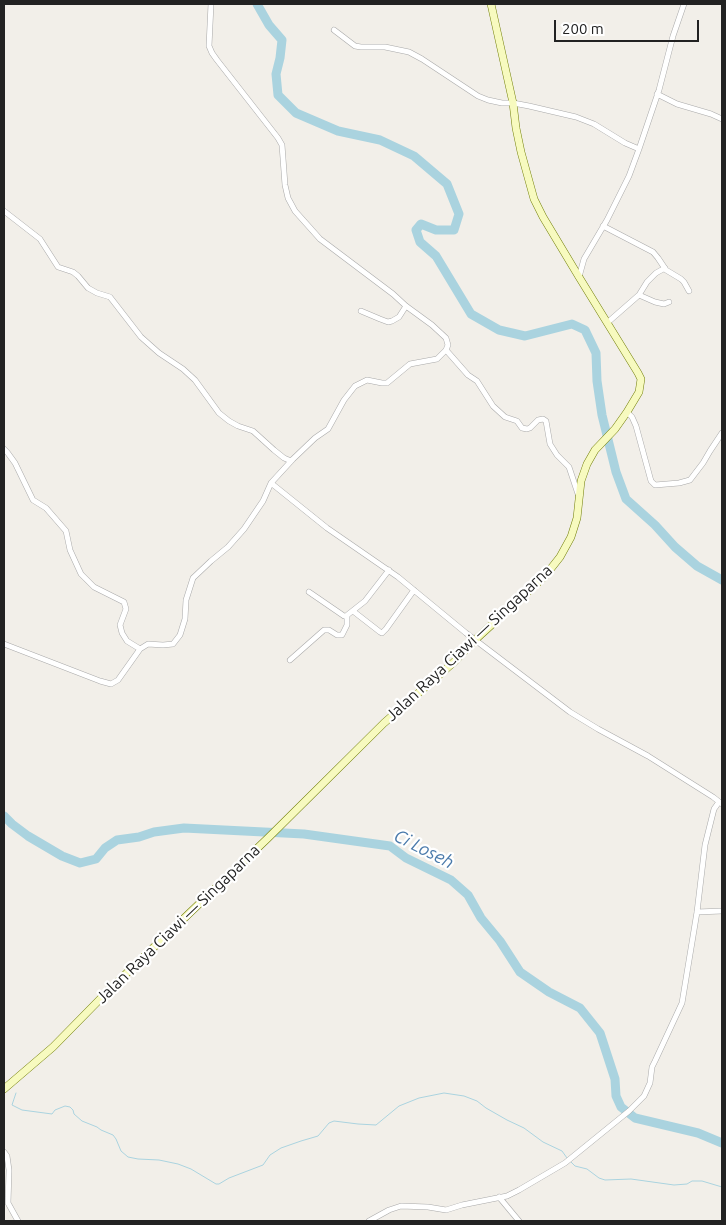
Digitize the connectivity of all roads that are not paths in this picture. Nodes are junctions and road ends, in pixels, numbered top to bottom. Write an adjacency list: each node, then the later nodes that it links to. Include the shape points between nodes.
1 (211, 4): 16 (street, via 209,46 216,60 282,145 288,198 295,211 320,239)
2 (491, 4): 6 (main road, Jalan Raya Ciawi — Singaparna)
3 (684, 4): 5 (street)
4 (334, 30): 6 (street, via 355,46 409,52 478,96 495,102)
5 (658, 94): 7 (street, via 676,104); 8 (street)
6 (513, 103): 8 (street, via 594,124); 12 (main road, Jalan Raya Ciawi — Singaparna, via 521,152 534,199)
7 (722, 119)
8 (639, 149): 10 (street)
9 (4, 211): 23 (street, via 40,239 58,267 73,272 88,288 110,297 141,337 184,369 220,413 238,426 253,431)
10 (603, 226): 11 (street, via 652,252); 12 (street, via 584,259)
11 (665, 268): 13 (street, via 681,279); 14 (street, via 647,282)
12 (578, 277): 18 (main road, Jalan Raya Ciawi — Singaparna)
13 (689, 291)
14 (639, 295): 15 (street, via 655,302); 18 (street)
15 (669, 302)
16 (406, 306): 17 (street, via 401,315 388,322); 19 (street, via 446,338)
17 (361, 311)
18 (607, 323): 20 (main road, Jalan Raya Ciawi — Singaparna, via 641,379 639,392)
19 (446, 350): 23 (street, via 437,359 410,364 387,382 367,380 355,386 328,429); 25 (street, via 477,381 493,406 505,417 527,429 538,420 546,421 550,444 569,467)
20 (628, 412): 21 (street, via 636,426 651,481 655,485 690,480); 25 (main road, Jalan Raya Ciawi — Singaparna, via 587,464)
21 (722, 433)
22 (4, 449): 33 (street, via 15,463 33,500 46,508 66,531 81,574 94,587 124,602 126,609 120,625 122,633 127,641)
23 (291, 461): 24 (street)
24 (271, 483): 26 (street, via 327,528); 33 (street, via 244,529 194,578 186,600 180,635 173,644 148,644)
25 (579, 503): 31 (main road, Jalan Raya Ciawi — Singaparna, via 571,537 560,557 545,576)
26 (389, 570): 27 (street); 29 (street)
27 (414, 590): 29 (street, via 382,633); 31 (street)
28 (310, 592): 30 (street)
29 (353, 611): 30 (street)
30 (347, 616): 34 (street, via 342,635 324,630)
31 (475, 640): 35 (street, via 570,712 648,756); 38 (main road, Jalan Raya Ciawi — Singaparna, via 384,723 53,1047)
32 (4, 644): 33 (street, via 111,684 118,680)
33 (140, 649)
34 (290, 660)
35 (721, 803): 37 (street, via 714,809 705,845)
36 (722, 910): 37 (street)
37 (697, 912): 40 (street, via 682,1003 655,1061 644,1096 565,1163 519,1190)
38 (4, 1089)
39 (4, 1152): 41 (street, via 7,1156 8,1203)
40 (499, 1197): 42 (street, via 446,1210 401,1206); 43 (street)
41 (18, 1221)
42 (370, 1221)
43 (519, 1221)

